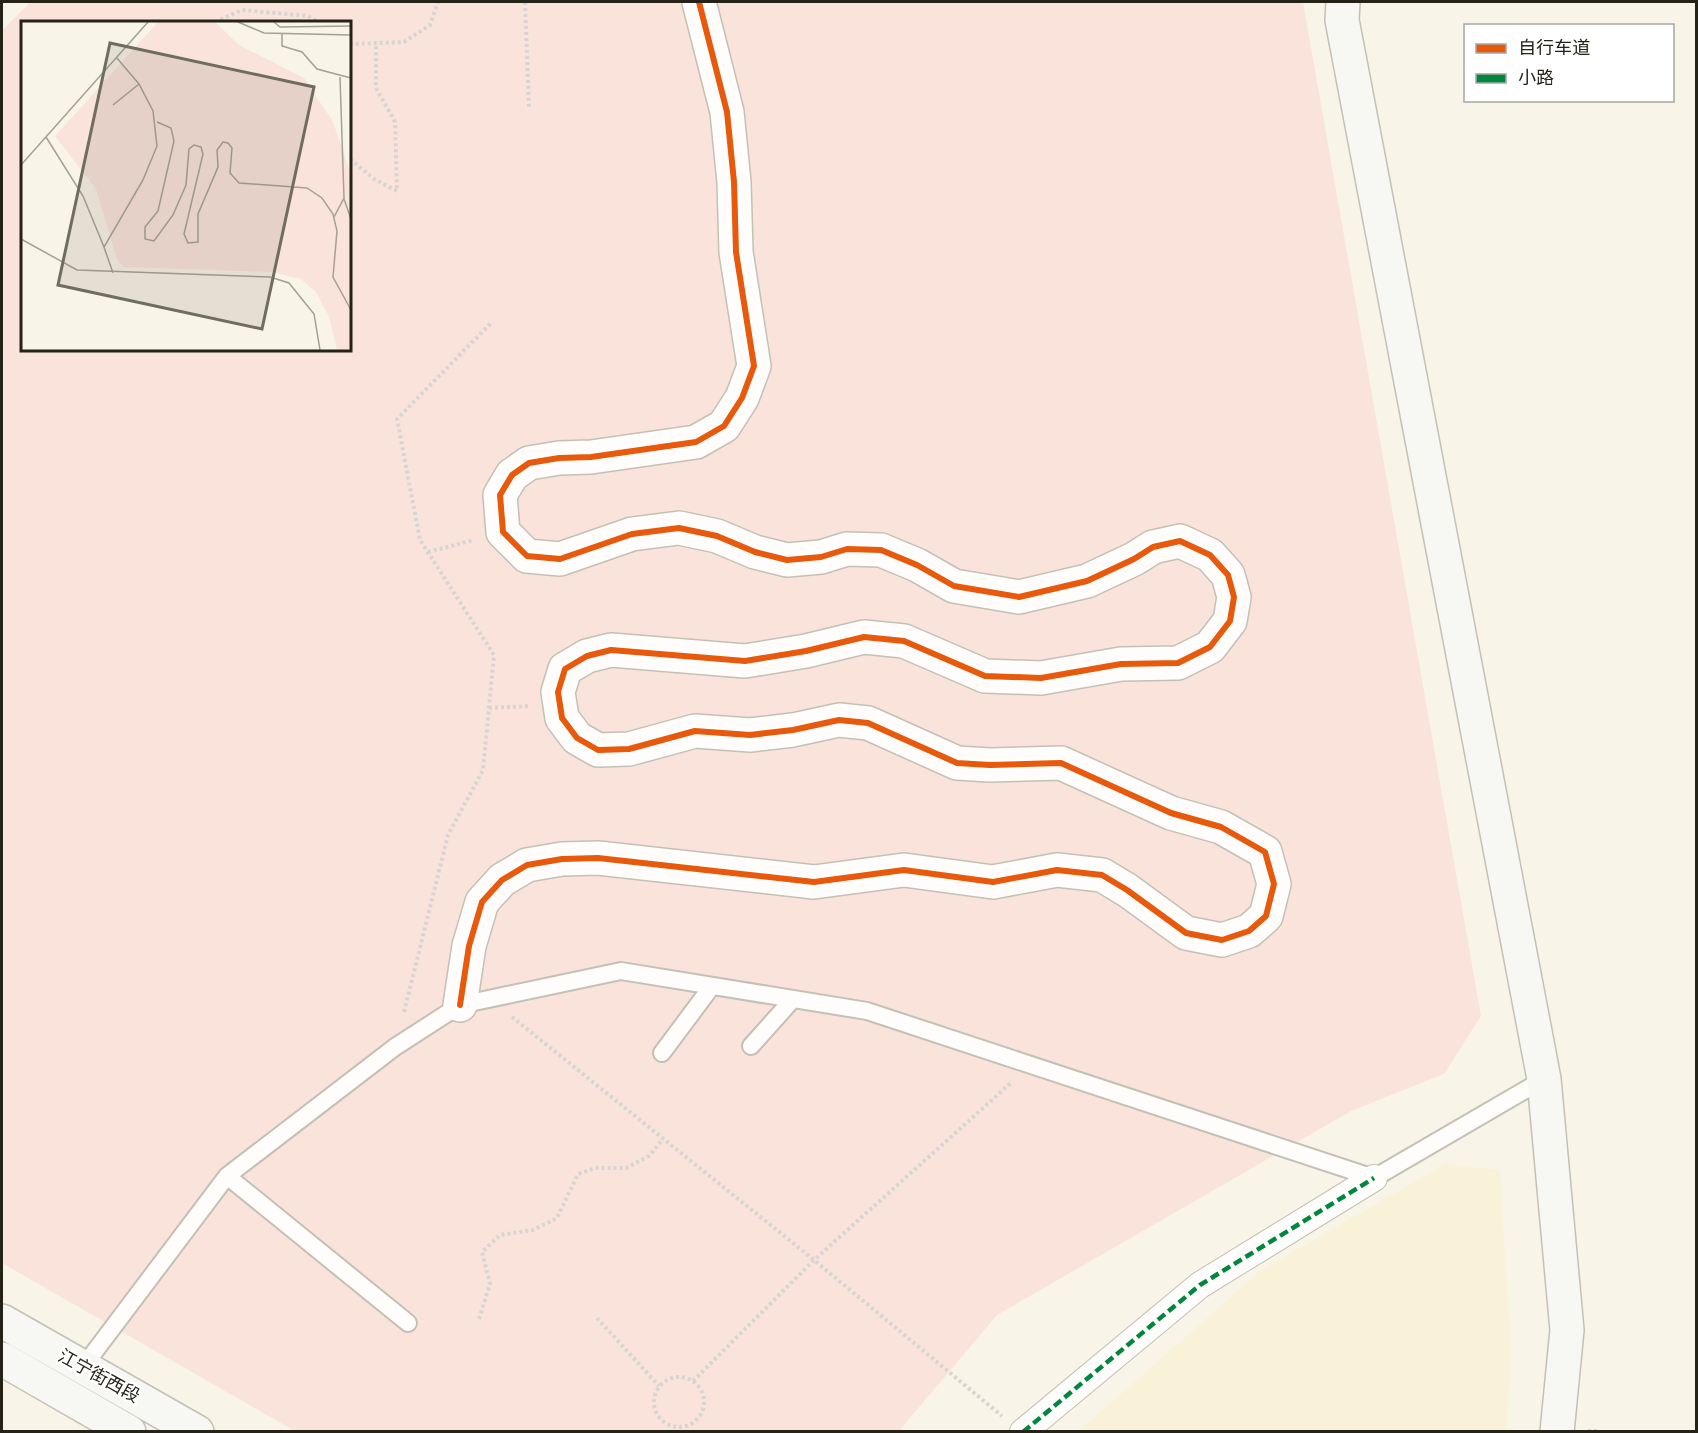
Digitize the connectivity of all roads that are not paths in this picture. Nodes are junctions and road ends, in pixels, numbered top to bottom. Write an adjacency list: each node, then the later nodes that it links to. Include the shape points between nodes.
1 (699, 2): 5 (street, via 727,112 736,252 754,366 742,398 724,426 696,442 529,463 512,475 500,495 503,532 527,556 560,560 632,534 679,528 717,536 787,560 821,557 847,549 881,550 954,586 1019,597 1087,580 1153,547 1180,541 1210,555 1228,575 1234,597 1230,621 1210,647 1178,663 1121,664 1041,678 985,676 904,641 864,637 745,661 610,650 587,656 565,669 558,692 562,718 577,738 598,750 629,749 695,731 750,735 839,720 868,723 957,763 1060,763 1171,813 1221,827 1265,852 1274,884 1266,916 1249,931 1222,940 1186,933 1102,875 1057,870 993,882 904,870 814,882 598,858 562,859 527,865 502,880 482,902 469,946)
2 (1343, 2): 8 (main road, via 1341,20)
3 (712, 986): 4 (lane); 5 (lane, via 621,971); 7 (lane)
4 (793, 999): 6 (lane); 10 (lane, via 867,1011)
5 (475, 1002): 9 (lane, via 395,1047)
6 (751, 1046)
7 (662, 1053)
8 (1544, 1078): 10 (lane); 18 (main road, via 1567,1330)
9 (227, 1176): 12 (lane); 14 (lane)
10 (1374, 1178): 15 (street, via 1200,1285)
11 (2, 1321): 14 (main road, 江宁街西段)
12 (408, 1323)
13 (2, 1359): 16 (main road, 江宁街西段)
14 (83, 1367): 17 (main road, 江宁街西段)
15 (1013, 1424)
16 (129, 1431)
17 (197, 1431)
18 (1557, 1431)

